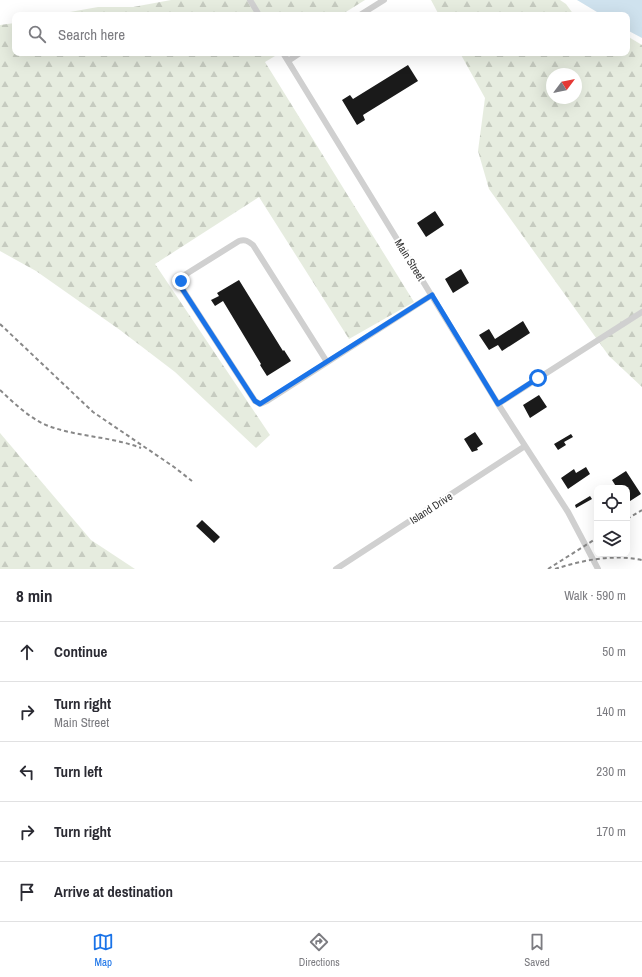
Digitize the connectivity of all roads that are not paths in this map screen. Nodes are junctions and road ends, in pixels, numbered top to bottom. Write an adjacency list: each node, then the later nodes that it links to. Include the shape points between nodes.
1 (250, 0): 3 (street)
2 (384, 0): 4 (street)
3 (257, 12)
4 (365, 12)
5 (285, 56): 7 (street, Main Street)
6 (296, 56): 7 (street)
7 (288, 61): 8 (street, Main Street)
8 (432, 295): 10 (street); 11 (street, Main Street)
9 (642, 312): 11 (street)
10 (327, 362): 10 (street, via 260,404 255,401 181,287 183,276 239,240 249,241)
11 (498, 404): 12 (street, Main Street)
12 (525, 446): 13 (street, Island Drive); 14 (street, Main Street, via 568,512)
13 (336, 569)
14 (598, 569)

